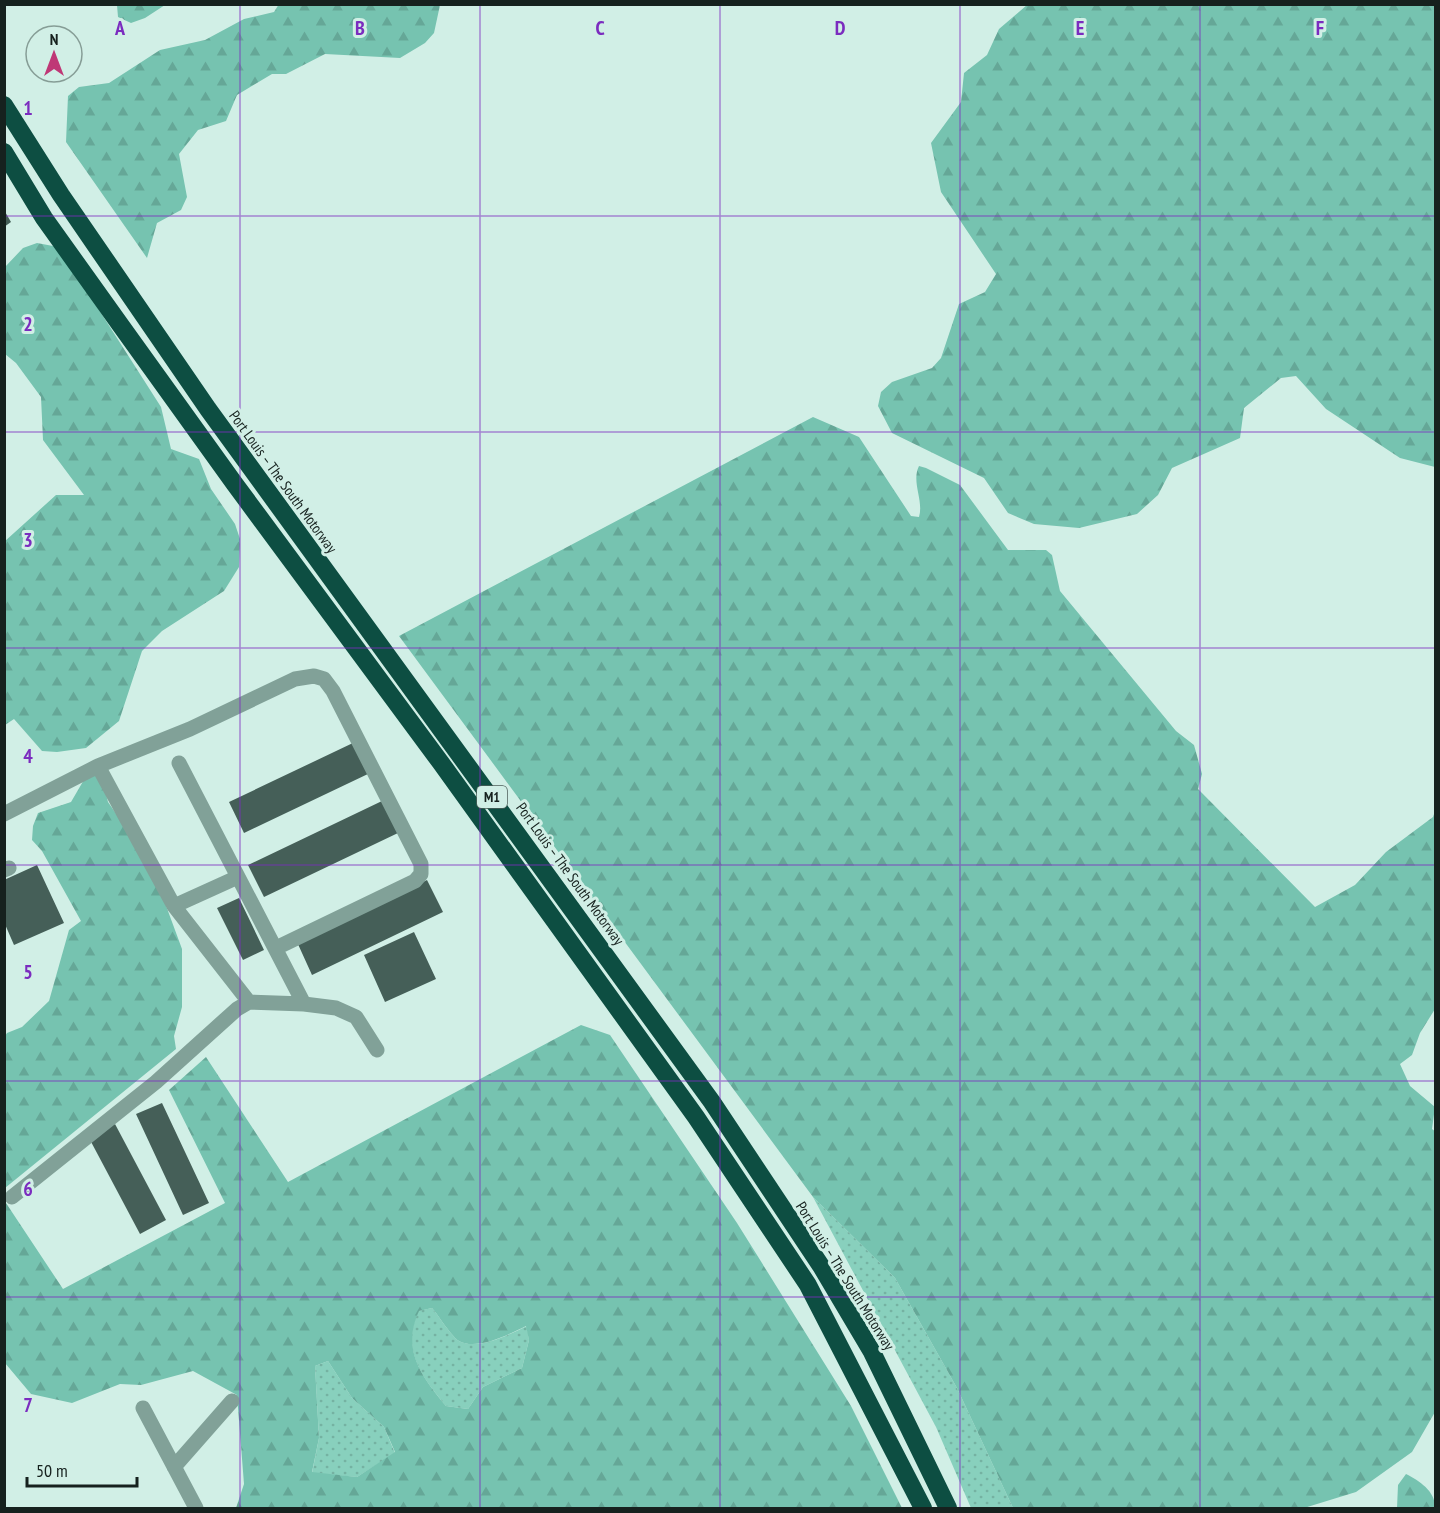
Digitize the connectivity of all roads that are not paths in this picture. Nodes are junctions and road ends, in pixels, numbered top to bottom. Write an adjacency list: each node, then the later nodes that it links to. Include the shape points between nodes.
1 (4, 105): 18 (highway, Port Louis – The South Motorway / M1, via 208,409 712,1102 821,1266 872,1352)
2 (4, 152): 17 (highway, M1, via 44,218 119,323 696,1117 808,1285)
3 (179, 763): 6 (street)
4 (98, 766): 5 (street); 7 (street); 8 (street, via 190,729 295,679 324,679 422,864 421,874 415,882)
5 (4, 814)
6 (238, 877): 7 (street); 8 (street)
7 (174, 906): 9 (street)
8 (276, 948): 10 (street)
9 (249, 1002): 10 (street); 12 (street)
10 (304, 1004): 11 (street, via 336,1008 357,1017)
11 (377, 1050)
12 (12, 1197)
13 (232, 1401): 15 (street)
14 (143, 1408): 15 (street)
15 (174, 1467): 16 (street)
16 (196, 1509)
17 (923, 1509)
18 (948, 1509)

